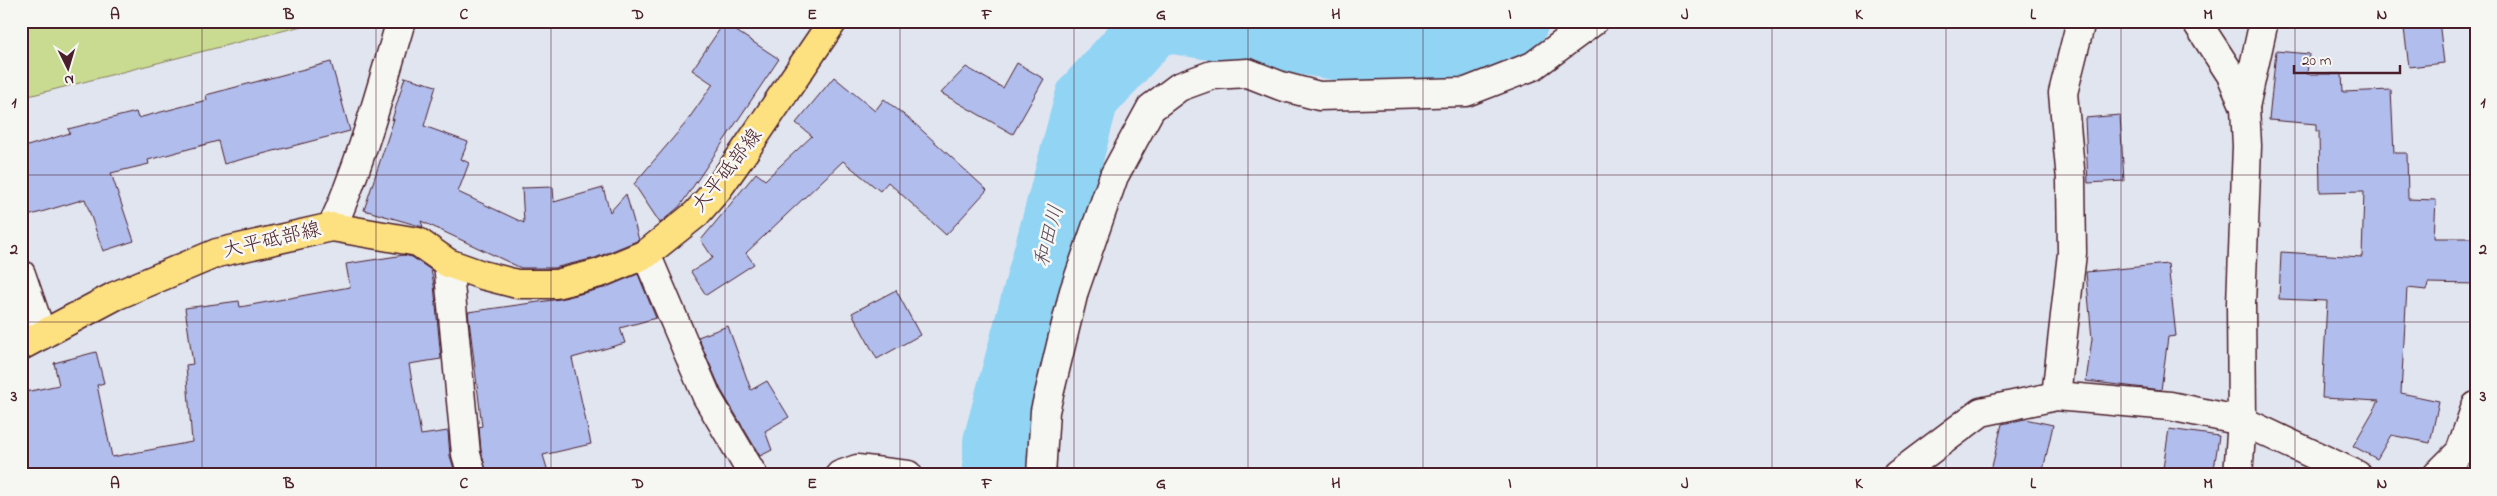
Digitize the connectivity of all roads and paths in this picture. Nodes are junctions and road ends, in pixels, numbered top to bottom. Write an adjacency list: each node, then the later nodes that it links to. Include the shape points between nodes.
1 (401, 21): 8 (street, via 349,190)
2 (833, 21): 9 (main road, 大平砥部線, via 717,190 696,214)
3 (2081, 21): 13 (street, via 2063,93 2071,180 2072,253)
4 (2196, 21): 7 (street, via 2231,75)
5 (2264, 21): 7 (street)
6 (1587, 24): 20 (street, via 1533,66 1466,92 1319,96 1248,73 1212,75 1179,87 1151,108 1114,176 1074,291 1045,411)
7 (2246, 108): 15 (street)
8 (332, 227): 10 (main road, 大平砥部線, via 418,242); 12 (main road, 大平砥部線, via 217,253 115,296)
9 (646, 254): 10 (main road, 大平砥部線, via 600,273 556,284 517,284); 17 (street, via 707,397)
10 (448, 263): 16 (street, via 466,454)
11 (21, 274): 12 (street)
12 (32, 340)
13 (2056, 396): 15 (street, via 2170,406); 21 (street, via 1981,412)
14 (2476, 406): 24 (street, via 2460,452)
15 (2242, 421): 22 (street); 23 (street)
16 (472, 475)
17 (753, 475)
18 (840, 475): 19 (street, via 856,469)
19 (908, 475)
20 (1041, 475)
21 (1896, 475)
22 (2238, 475)
23 (2357, 475)
24 (2437, 475)

